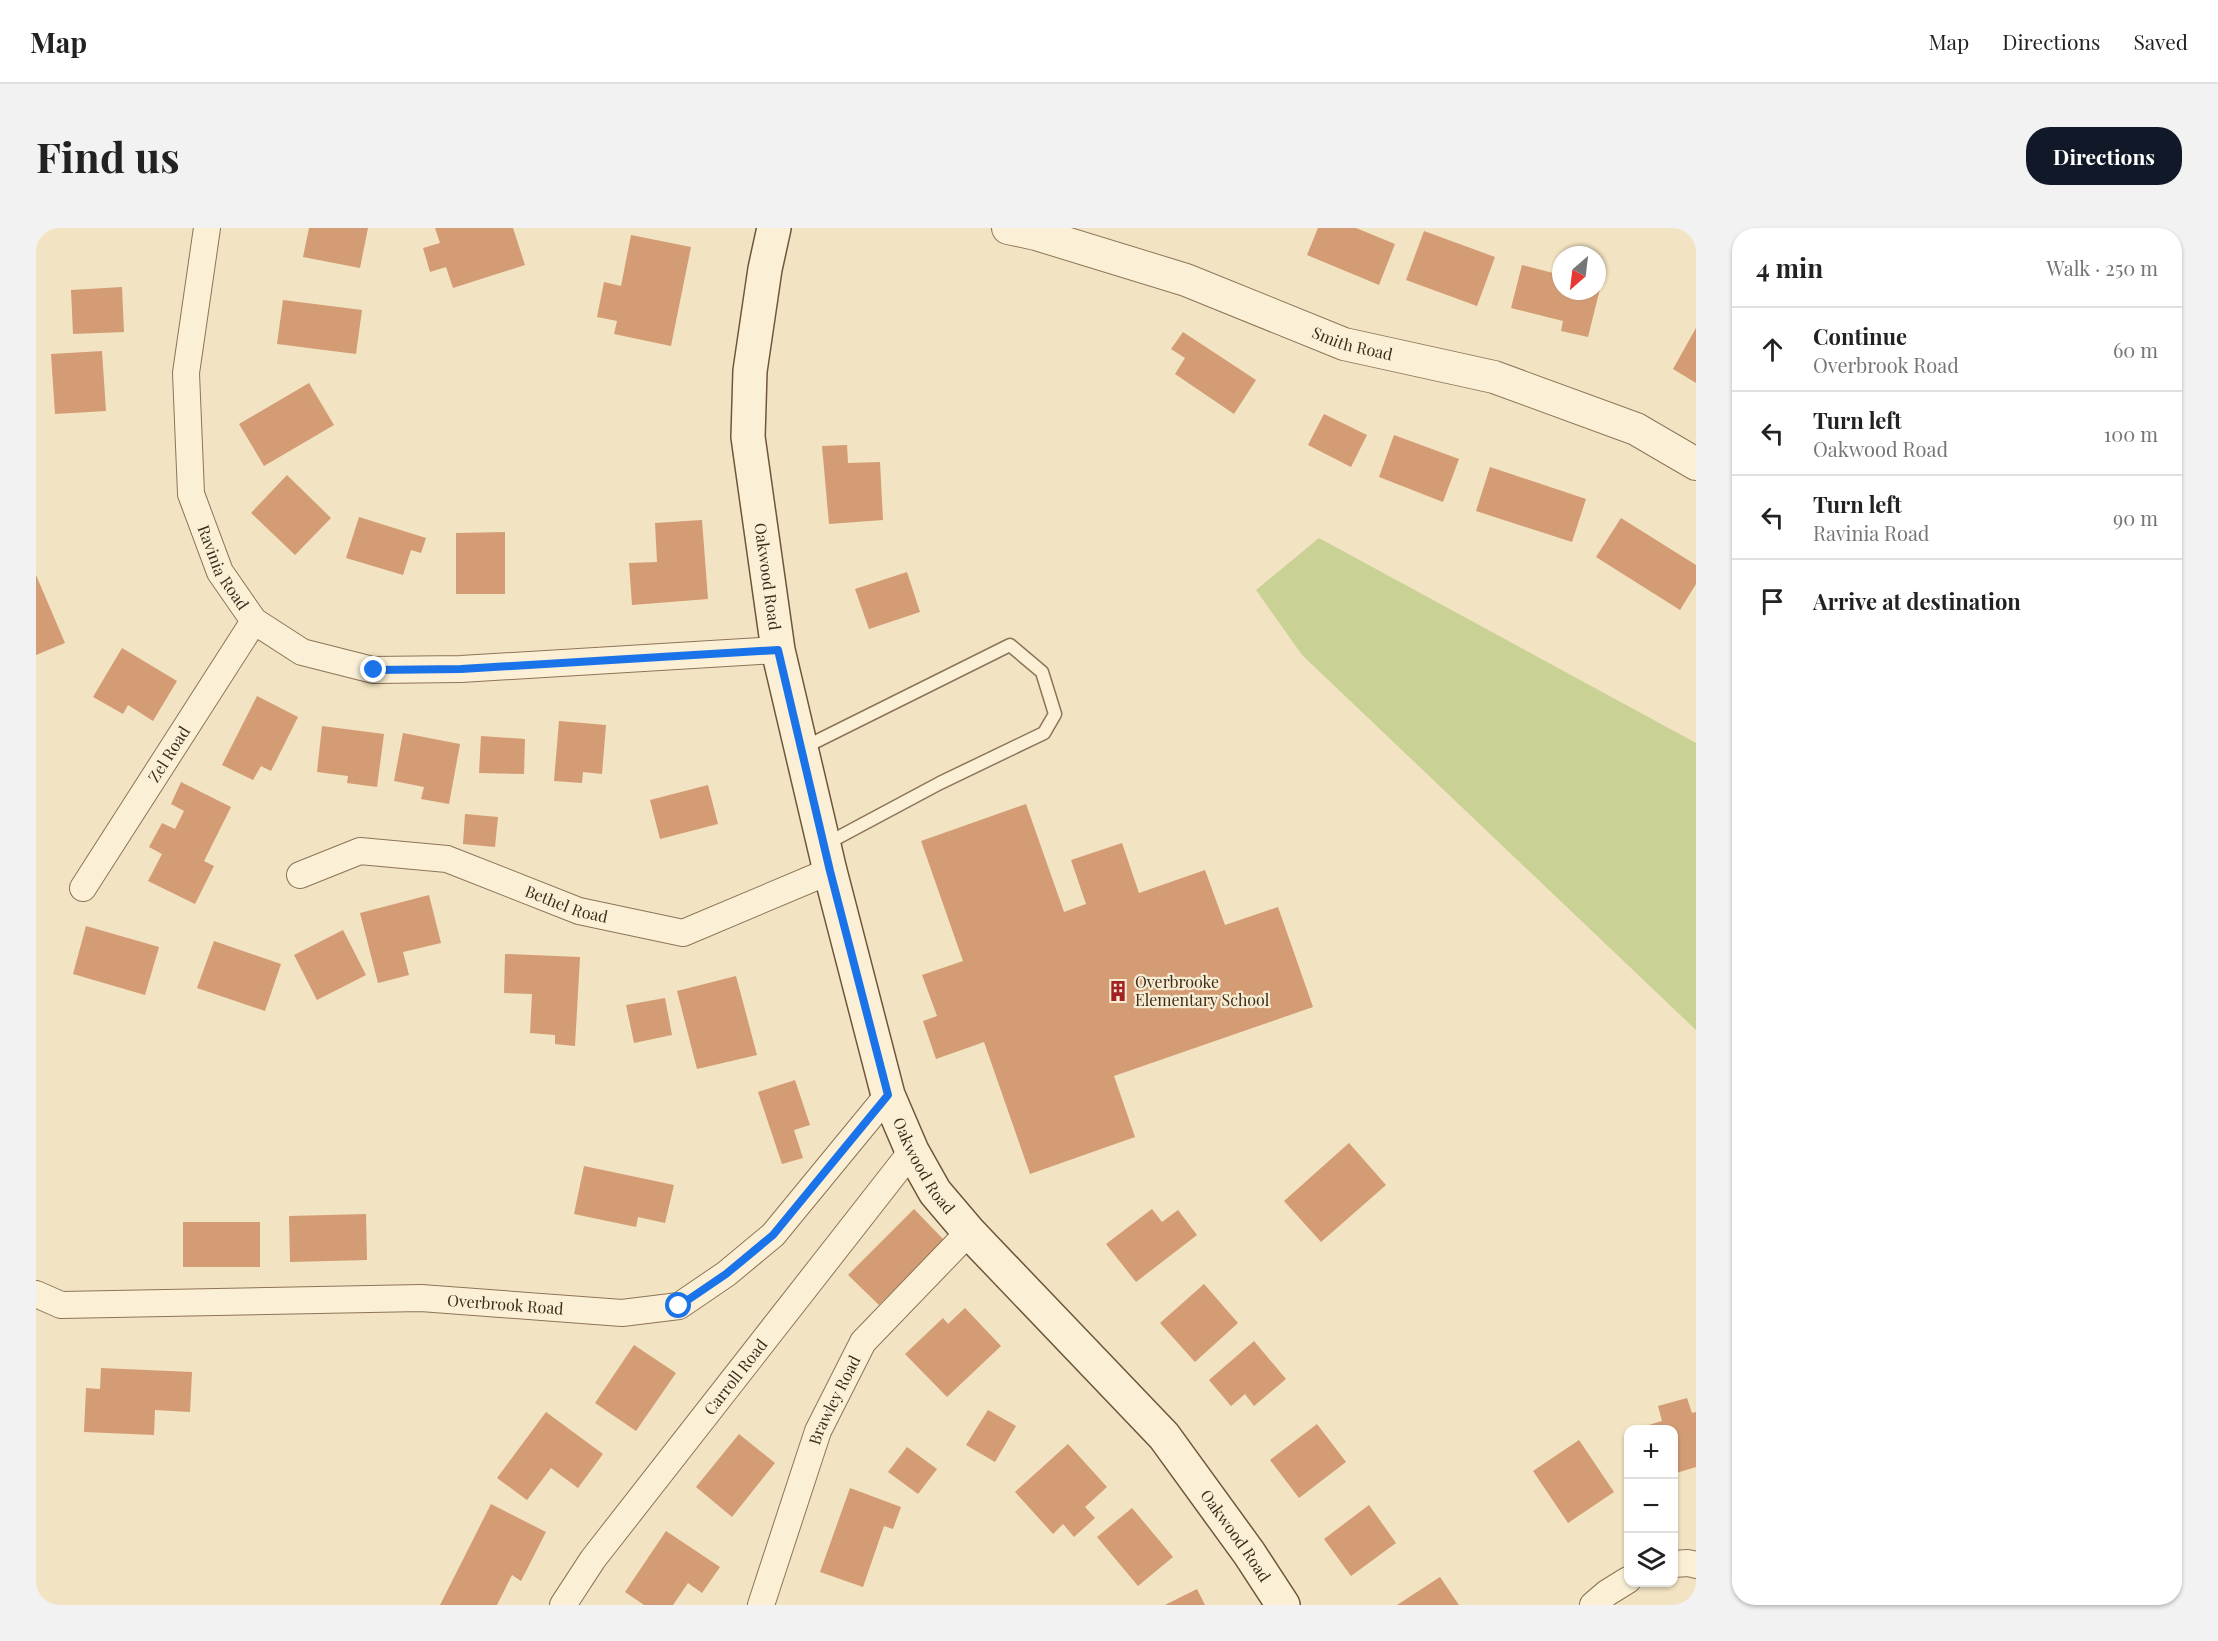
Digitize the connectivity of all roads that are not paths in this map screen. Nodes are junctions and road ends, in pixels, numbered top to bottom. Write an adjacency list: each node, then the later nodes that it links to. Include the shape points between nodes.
1 (207, 228): 5 (street, Ravinia Road, via 186,373 191,494 220,572)
2 (774, 228): 6 (main road, Oakwood Road, via 750,371 748,436)
3 (1008, 228): 4 (street, Smith Road, via 1186,280 1344,344 1494,377 1636,429)
4 (1696, 464)
5 (255, 621): 6 (street, Ravinia Road, via 302,652 374,670 461,669); 10 (street, Zel Road)
6 (778, 650): 7 (main road, Oakwood Road)
7 (802, 749): 8 (main road, Oakwood Road); 8 (lane, via 1010,645 1042,672 1055,714 1044,733 940,783)
8 (827, 858): 9 (street, Bethel Road, via 683,933 579,911 447,860 360,851); 11 (main road, Oakwood Road)
9 (300, 875)
10 (82, 888)
11 (888, 1095): 12 (main road, Oakwood Road); 14 (street, Overbrook Road, via 773,1235 679,1306 622,1313 421,1298 61,1305)
12 (912, 1151): 13 (main road, Oakwood Road, via 935,1192); 18 (street, Carroll Road, via 592,1559)
13 (969, 1232): 19 (street, Brawley Road, via 863,1342 818,1431); 20 (main road, Oakwood Road, via 1164,1436)
14 (36, 1294)
15 (1678, 1564): 16 (street)
16 (1696, 1565)
17 (1624, 1583): 21 (street)
18 (563, 1605)
19 (761, 1605)
20 (1283, 1605)
21 (1593, 1605)

